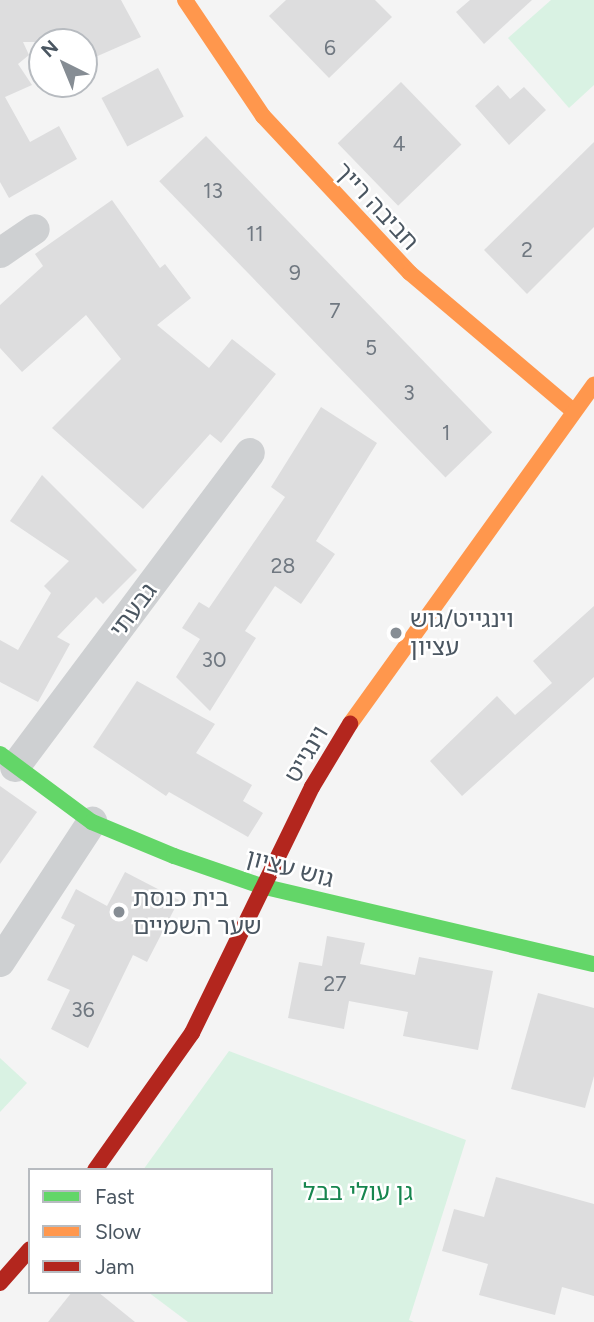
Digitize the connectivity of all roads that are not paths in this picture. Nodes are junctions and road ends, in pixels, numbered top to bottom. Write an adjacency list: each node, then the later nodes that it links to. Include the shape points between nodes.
1 (185, 0): 5 (street, חביבה רייך, via 262,116 410,274)
2 (35, 229): 3 (street)
3 (0, 253)
4 (594, 384): 5 (street, וינגייט)
5 (572, 410): 9 (street, וינגייט, via 379,679)
6 (250, 453): 7 (street, גבעתי)
7 (8, 761): 8 (street, גוש עציון)
8 (92, 822): 9 (street, גוש עציון); 10 (street)
9 (261, 886): 11 (street, גוש עציון); 12 (street, וינגייט, via 192,1033)
10 (0, 962)
11 (594, 964)
12 (96, 1168)
13 (28, 1251): 14 (street)
14 (0, 1283)

